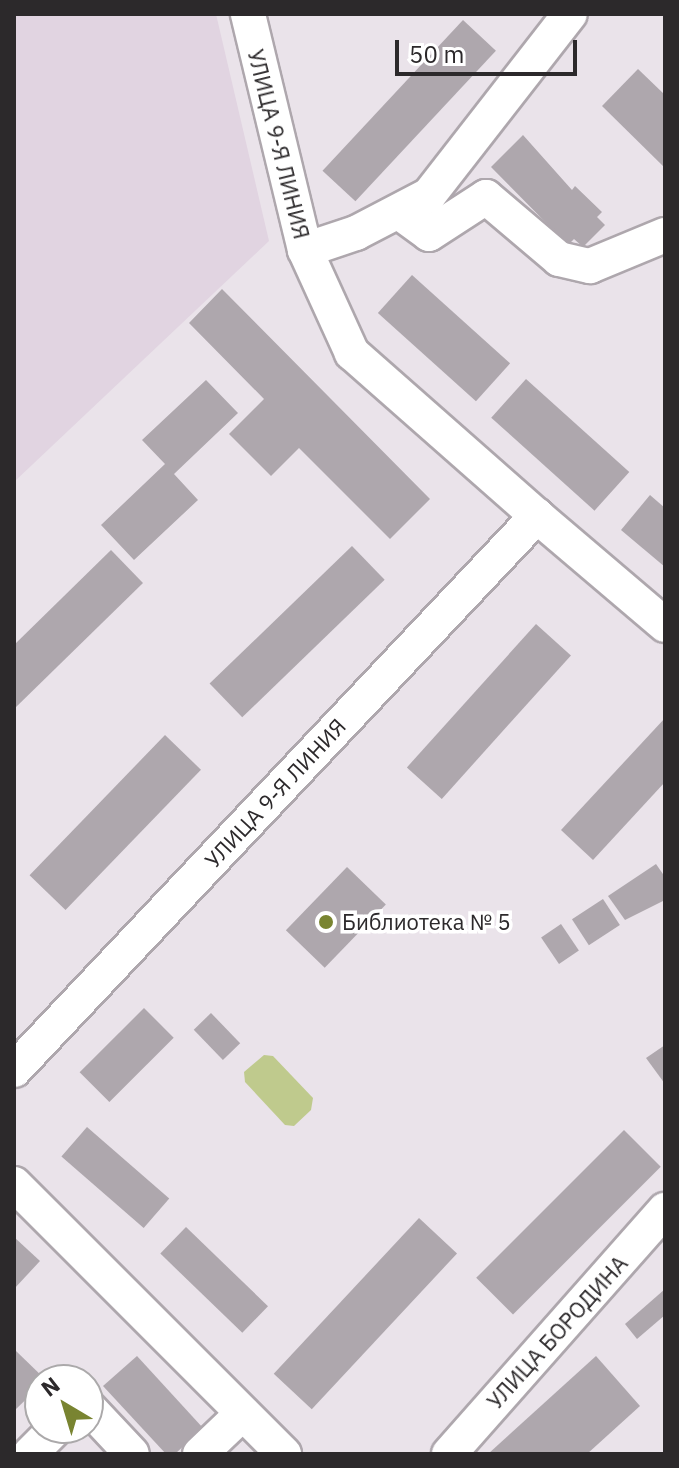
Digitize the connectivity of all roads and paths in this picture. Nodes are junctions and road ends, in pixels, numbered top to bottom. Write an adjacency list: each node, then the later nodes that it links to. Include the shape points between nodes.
1 (248, 14): 5 (street, УЛИЦА 9-Я ЛИНИЯ)
2 (570, 14): 3 (street, via 429,195)
3 (399, 212): 4 (street, via 429,234 486,197 559,259 590,266); 5 (street)
4 (665, 235)
5 (305, 250): 6 (street, УЛИЦА 9-Я ЛИНИЯ, via 352,353)
6 (537, 516): 7 (street, УЛИЦА 9-Я ЛИНИЯ); 8 (street, УЛИЦА 9-Я ЛИНИЯ)
7 (665, 625)
8 (14, 1070)
9 (14, 1184): 11 (street)
10 (665, 1210): 16 (street, УЛИЦА БОРОДИНА)
11 (243, 1413): 14 (street); 15 (street)
12 (104, 1424): 13 (street)
13 (132, 1454)
14 (200, 1454)
15 (284, 1454)
16 (449, 1454)

